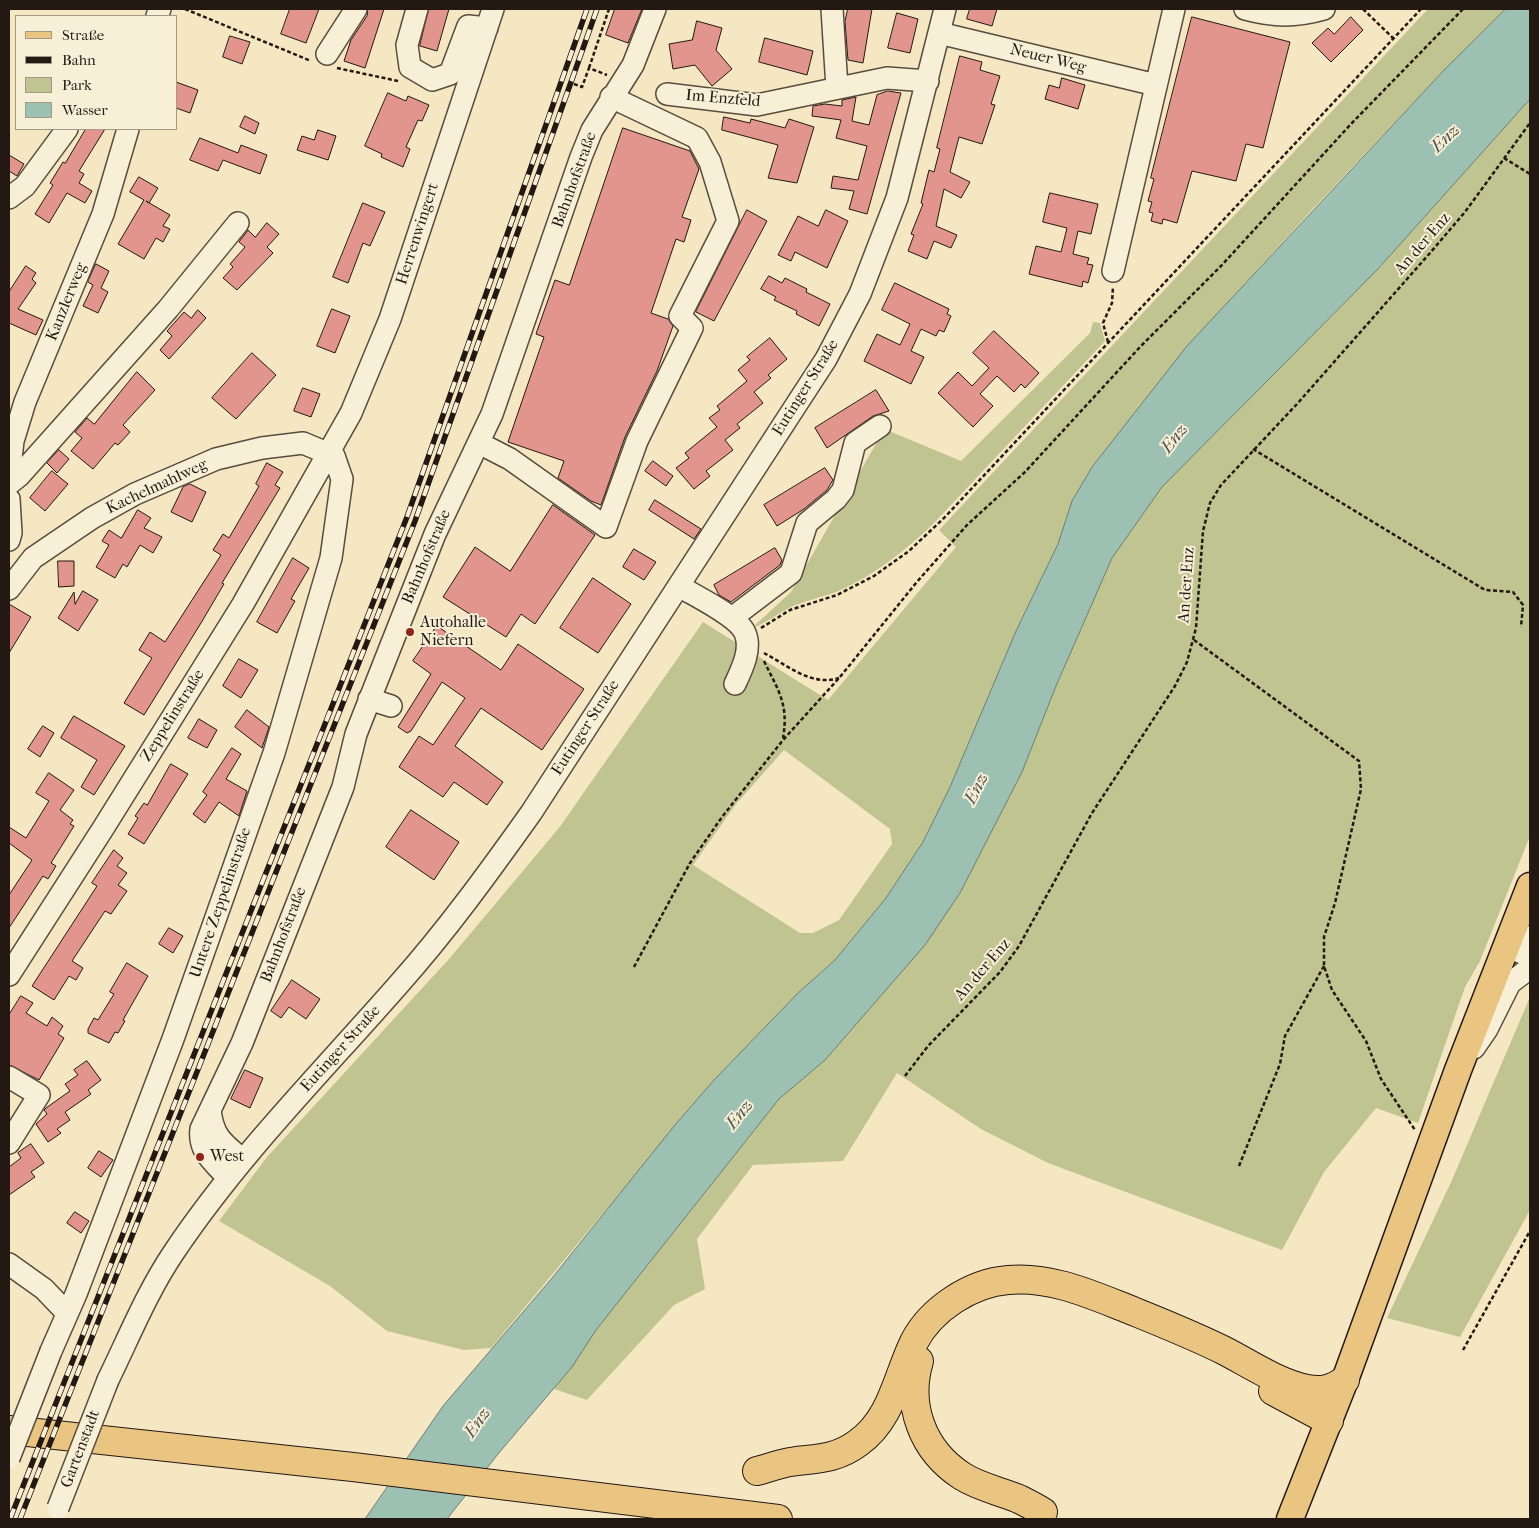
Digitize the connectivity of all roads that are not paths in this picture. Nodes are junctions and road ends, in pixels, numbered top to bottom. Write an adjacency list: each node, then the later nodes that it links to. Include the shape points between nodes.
1 (356, 9): 11 (street)
2 (417, 9): 9 (street, via 407,45 410,67 432,80 450,74 468,26)
3 (655, 9): 14 (street, Bahnhofstraße, via 633,65)
4 (832, 9): 15 (street)
5 (945, 9): 10 (street, Eutinger Straße)
6 (1174, 9): 13 (street)
7 (1245, 9): 8 (street, via 1301,16)
8 (1324, 9)
9 (490, 18): 24 (street, Herrenwingert, via 390,319 371,368)
10 (940, 33): 12 (street, Eutinger Straße); 13 (street, Neuer Weg)
11 (327, 54)
12 (928, 81): 15 (street, Im Enzfeld, via 887,78); 29 (street, Eutinger Straße, via 897,198 860,294 826,359)
13 (1156, 85): 21 (street)
14 (613, 88): 23 (street, Bahnhofstraße, via 592,130); 23 (street, via 697,138 710,162 728,221 680,316 692,328 637,441 606,527 510,459)
15 (837, 88): 16 (street, Im Enzfeld, via 757,105)
16 (667, 94)
17 (66, 130): 19 (street, via 25,186)
18 (128, 130): 25 (street, Kanzlerweg, via 103,214 25,402 13,441)
19 (9, 198)
20 (238, 223): 26 (street, via 168,310)
21 (1113, 270)
22 (880, 426): 31 (street, via 855,443 843,490 807,523 791,573 737,614)
23 (479, 443): 33 (street, Bahnhofstraße, via 435,534)
24 (330, 454): 30 (street, Kachelmahlweg, via 303,443 262,448 216,459 172,477 92,518 33,558); 39 (street, Zeppelinstraße, via 243,604); 47 (street, Untere Zeppelinstraße, via 334,456 342,479 330,558 274,753 173,1039 76,1294)
25 (9, 477)
26 (9, 484)
27 (9, 499): 28 (street)
28 (9, 540)
29 (679, 586): 31 (street); 44 (street, Eutinger Straße, via 492,867 400,983)
30 (9, 589)
31 (746, 637): 32 (street, via 743,667)
32 (735, 684)
33 (369, 699): 34 (street); 42 (street, Bahnhofstraße, via 356,734 343,787 242,1043)
34 (391, 706)
35 (1530, 886): 36 (main road)
36 (1519, 939): 37 (street, via 1517,951); 40 (main road)
37 (1530, 956)
38 (1530, 968): 40 (street, via 1510,983 1487,1030)
39 (9, 975)
40 (1458, 1070): 49 (main road)
41 (9, 1078): 43 (street, via 39,1095)
42 (210, 1110): 44 (street, via 212,1127 219,1139); 45 (street, Bahnhofstraße, via 199,1141)
43 (9, 1142)
44 (243, 1160): 45 (street, Eutinger Straße)
45 (228, 1178): 48 (street, Eutinger Straße, via 172,1254)
46 (9, 1264): 47 (street, via 44,1289)
47 (66, 1312): 53 (street, Untere Zeppelinstraße, bridge)
48 (108, 1380): 58 (street, Gartenstadt, bridge)
49 (1345, 1380): 50 (main road); 54 (highway, via 1331,1389 1290,1385 1208,1342 1082,1291 1035,1280 1007,1280 962,1294 931,1318 914,1341 883,1416 858,1443 824,1459 790,1462)
50 (1329, 1420): 57 (highway, via 1174,1340 1083,1305 1024,1293 983,1298 950,1317 927,1344 915,1374 914,1406 918,1421 930,1443 961,1475); 61 (main road)
51 (9, 1430): 55 (highway)
52 (9, 1445): 55 (highway)
53 (9, 1458)
54 (757, 1471)
55 (354, 1476): 56 (highway)
56 (602, 1506): 59 (highway); 60 (highway)
57 (1043, 1512)
58 (57, 1514)
59 (628, 1519)
60 (778, 1519)
61 (1290, 1519)

